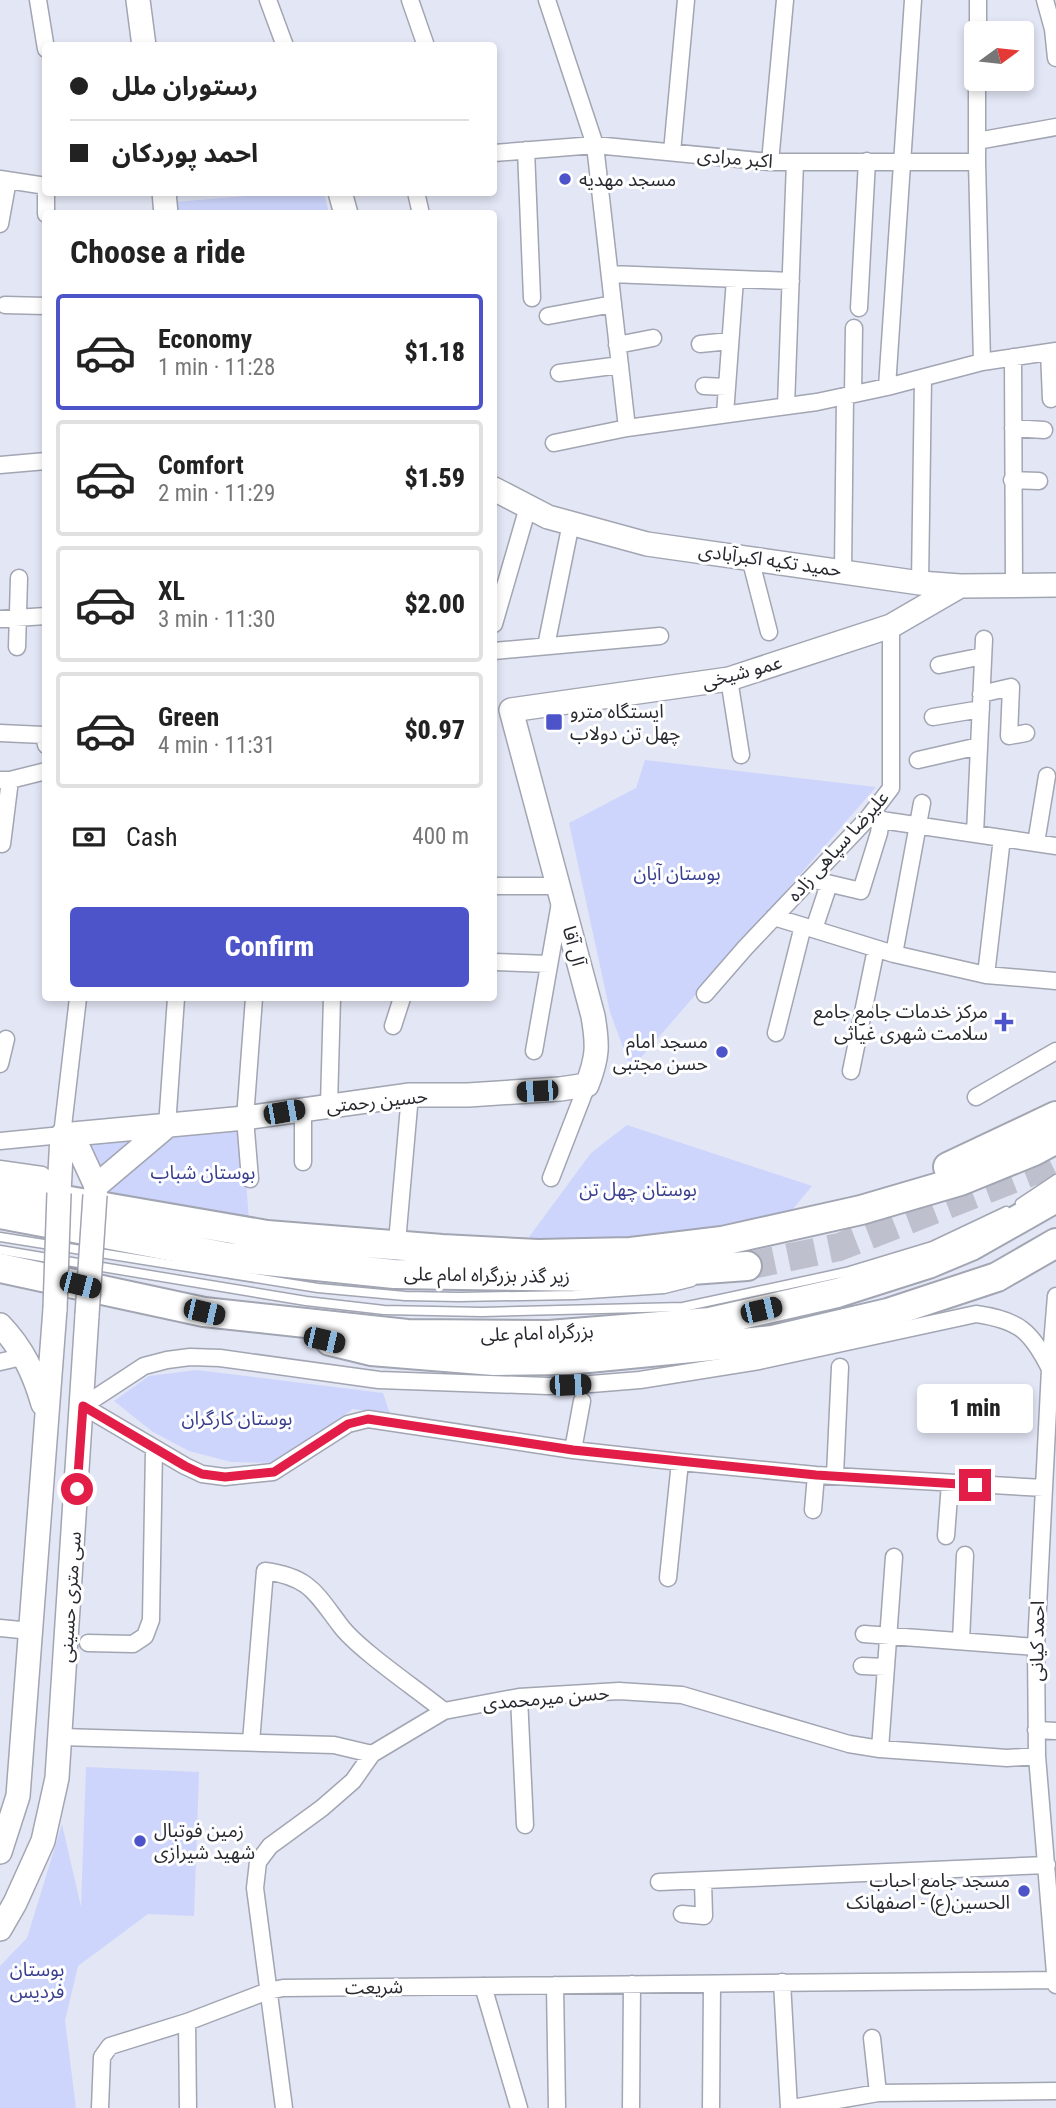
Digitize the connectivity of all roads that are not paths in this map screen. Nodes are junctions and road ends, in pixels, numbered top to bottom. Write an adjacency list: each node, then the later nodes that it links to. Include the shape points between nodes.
1 (38, 0): 12 (street)
2 (138, 0): 15 (main road)
3 (268, 0): 16 (street)
4 (410, 0): 17 (street)
5 (547, 0): 22 (street)
6 (686, 0): 24 (street)
7 (785, 0): 28 (street)
8 (914, 0): 27 (street)
9 (978, 0): 13 (street)
10 (1045, 0): 18 (street)
11 (58, 18): 12 (street)
12 (41, 21): 14 (street)
13 (978, 21)
14 (45, 42)
15 (143, 42)
16 (284, 42)
17 (425, 42)
18 (1056, 58)
19 (977, 91): 21 (street)
20 (1056, 127): 21 (street)
21 (977, 141): 30 (street)
22 (595, 145): 23 (street, اکبر مرادی); 24 (street, اکبر مرادی); 34 (street)
23 (526, 150): 25 (street, اکبر مرادی); 37 (street)
24 (673, 152): 28 (street, اکبر مرادی)
25 (497, 153)
26 (867, 161): 27 (street, اکبر مرادی); 29 (street, اکبر مرادی); 41 (street)
27 (903, 161): 30 (street, اکبر مرادی); 56 (street)
28 (770, 162): 29 (street, اکبر مرادی)
29 (796, 162): 36 (street)
30 (977, 162): 50 (street)
31 (4, 180): 32 (street); 33 (street)
32 (42, 185)
33 (0, 224)
34 (610, 274): 35 (street); 38 (street)
35 (735, 279): 36 (street); 45 (street)
36 (791, 281): 59 (street)
37 (532, 298)
38 (613, 304): 42 (street); 47 (street)
39 (5, 305): 40 (street)
40 (42, 306)
41 (859, 308)
42 (548, 316)
43 (854, 328): 57 (street)
44 (653, 338): 47 (street)
45 (730, 341): 46 (street); 55 (street)
46 (700, 344)
47 (617, 345): 51 (street)
48 (1052, 351): 49 (street); 58 (street)
49 (1013, 357): 50 (street); 62 (street)
50 (982, 362): 53 (street)
51 (620, 365): 52 (street); 61 (street)
52 (559, 373)
53 (923, 378): 56 (street); 75 (street)
54 (704, 386): 55 (street)
55 (727, 387): 60 (street)
56 (887, 387): 57 (street)
57 (849, 395): 59 (street); 73 (street)
58 (1051, 399)
59 (786, 406): 60 (street)
60 (725, 414): 61 (street)
61 (627, 428): 64 (street)
62 (1013, 428): 63 (street); 67 (street)
63 (1044, 430)
64 (554, 443)
65 (42, 461): 66 (street)
66 (0, 465)
67 (1012, 480): 68 (street); 76 (street)
68 (1039, 481)
69 (497, 488): 70 (main road, حمید تکیه اکبرآبادی)
70 (528, 507): 71 (main road, حمید تکیه اکبرآبادی); 79 (street)
71 (571, 523): 72 (main road, حمید تکیه اکبرآبادی, via 647,544); 87 (street)
72 (750, 558): 73 (main road, حمید تکیه اکبرآبادی); 84 (street)
73 (843, 570): 75 (main road, حمید تکیه اکبرآبادی)
74 (19, 578): 81 (street)
75 (920, 583): 78 (main road, حمید تکیه اکبرآبادی)
76 (1014, 585): 77 (main road, حمید تکیه اکبرآبادی); 78 (main road, حمید تکیه اکبرآبادی)
77 (1056, 585)
78 (960, 586): 83 (main road, عمو شیخی)
79 (497, 614)
80 (42, 616): 81 (street)
81 (19, 617): 82 (street); 88 (street)
82 (0, 619)
83 (891, 626): 92 (main road, عمو شیخی); 106 (street, علیرضا سپاهی زاده, via 891,788)
84 (769, 632)
85 (660, 636): 87 (street)
86 (984, 639): 90 (street)
87 (546, 646): 89 (street)
88 (17, 647)
89 (497, 651)
90 (983, 656): 91 (street); 93 (street)
91 (939, 664)
92 (729, 680): 94 (main road, عمو شیخی); 100 (street)
93 (981, 701): 95 (street); 97 (street, via 1011,687 1009,736); 99 (street)
94 (511, 710): 116 (main road, آل آقا)
95 (933, 717)
96 (0, 733): 98 (street)
97 (1026, 733)
98 (42, 735)
99 (979, 746): 101 (street); 108 (street)
100 (741, 755)
101 (918, 760)
102 (42, 772): 104 (street)
103 (1047, 776): 110 (street)
104 (5, 780): 111 (street)
105 (922, 803): 107 (street)
106 (874, 819): 107 (street); 113 (street, علیرضا سپاهی زاده); 114 (street, via 879,832 861,891)
107 (918, 825): 108 (street); 120 (street)
108 (975, 834): 109 (street)
109 (1002, 838): 110 (street); 123 (street)
110 (1036, 843): 112 (street)
111 (2, 844)
112 (1056, 846)
113 (810, 879): 114 (street); 117 (street, علیرضا سپاهی زاده)
114 (829, 884): 118 (street)
115 (497, 886): 116 (street)
116 (560, 892): 122 (street); 138 (main road, آل آقا, via 598,1045)
117 (774, 917): 118 (street); 125 (street, علیرضا سپاهی زاده)
118 (809, 928): 119 (street); 132 (street)
119 (876, 949): 120 (street); 137 (street)
120 (894, 954): 123 (street)
121 (497, 962): 122 (street)
122 (549, 964): 134 (street)
123 (986, 975): 124 (street)
124 (1055, 978)
125 (705, 994)
126 (78, 1001): 146 (street)
127 (176, 1001): 145 (street)
128 (254, 1001): 144 (street)
129 (332, 1001): 141 (street)
130 (401, 1001): 131 (street)
131 (393, 1026)
132 (776, 1033)
133 (6, 1039): 136 (street)
134 (534, 1051)
135 (1056, 1051): 140 (street)
136 (0, 1064)
137 (851, 1071)
138 (587, 1084): 139 (main road, حسین رحمتی, via 534,1091); 152 (street, آل آقا)
139 (410, 1095): 141 (main road, حسین رحمتی); 161 (street)
140 (976, 1097)
141 (329, 1105): 142 (main road, حسین رحمتی)
142 (303, 1109): 144 (main road, حسین رحمتی); 149 (street)
143 (1056, 1116): 158 (highway)
144 (245, 1118): 145 (main road, حسین رحمتی); 151 (street)
145 (167, 1126): 146 (main road, حسین رحمتی); 156 (main road)
146 (67, 1135): 147 (street, حسین رحمتی); 155 (main road, سی متری حسینی); 156 (main road, سی متری حسینی)
147 (0, 1141)
148 (1045, 1145): 158 (highway, via 960,1181)
149 (303, 1162)
150 (0, 1169): 155 (street, via 42,1175)
151 (250, 1178)
152 (551, 1178)
153 (1056, 1179): 163 (lane, via 1012,1209 932,1246 846,1272 683,1307 384,1310)
154 (0, 1189): 158 (highway, via 267,1235 538,1254 631,1252 722,1241)
155 (59, 1191): 179 (main road, سی متری حسینی, bridge)
156 (96, 1191): 178 (main road, سی متری حسینی, bridge)
157 (1056, 1198): 169 (highway, بزرگراه امام علی, via 971,1246 928,1264 837,1293 710,1322 549,1335 433,1335)
158 (861, 1210)
159 (0, 1214): 165 (highway, زیر گذر بزرگراه امام علی, via 227,1256 394,1274 594,1277)
160 (0, 1237): 165 (lane, via 318,1288 404,1296 664,1289)
161 (397, 1242)
162 (1056, 1243): 167 (highway)
163 (0, 1250)
164 (1056, 1260): 167 (highway)
165 (744, 1266)
166 (0, 1268): 169 (highway, بزرگراه امام علی)
167 (1011, 1271): 170 (highway)
168 (1056, 1296): 176 (street, احمد کیانی)
169 (204, 1312): 170 (highway, via 371,1351 494,1362 568,1360 773,1340)
170 (888, 1313): 171 (lane)
171 (948, 1320): 176 (street, via 976,1314 1003,1318 1025,1331); 178 (street, via 759,1361 591,1384 379,1380 190,1357 144,1367)
172 (0, 1325): 173 (main road)
173 (26, 1356): 174 (street); 179 (main road)
174 (0, 1362)
175 (839, 1367): 185 (street)
176 (1050, 1369): 180 (street, احمد کیانی)
177 (582, 1401): 182 (street)
178 (83, 1406): 181 (street); 206 (main road, سی متری حسینی)
179 (47, 1420): 194 (main road, سی متری حسینی)
180 (1052, 1428): 187 (street, احمد کیانی)
181 (154, 1449): 182 (street, via 202,1474 225,1477 274,1472 356,1420 368,1419); 198 (street, via 151,1620 145,1636 133,1644)
182 (573, 1450): 183 (street)
183 (680, 1462): 184 (street); 192 (street)
184 (816, 1475): 185 (street); 188 (street)
185 (835, 1475): 186 (street)
186 (950, 1483): 187 (street); 189 (street)
187 (1044, 1488): 199 (street, احمد کیانی)
188 (813, 1510)
189 (946, 1536)
190 (965, 1555): 197 (street)
191 (894, 1557): 196 (street)
192 (668, 1578)
193 (0, 1628): 194 (street)
194 (32, 1631): 212 (main road, سی متری حسینی, via 18,1796)
195 (864, 1634): 196 (street)
196 (888, 1634): 197 (street); 201 (street)
197 (961, 1641): 199 (street)
198 (88, 1643)
199 (1036, 1647): 204 (street, احمد کیانی)
200 (862, 1666): 201 (street)
201 (886, 1667): 208 (street)
202 (519, 1697): 203 (street, حسن میرمحمدی); 208 (street, حسن میرمحمدی, via 619,1691 682,1695); 211 (street)
203 (444, 1711): 207 (street, via 370,1654 341,1627 311,1588 296,1578 265,1571); 209 (street, حسن میرمحمدی)
204 (1036, 1730): 205 (street); 210 (street, احمد کیانی)
205 (1056, 1731)
206 (61, 1737): 207 (street); 217 (main road, سی متری حسینی, via 43,1841)
207 (251, 1742): 209 (street, via 334,1745)
208 (880, 1749): 210 (street, حسن میرمحمدی)
209 (372, 1754): 225 (street, via 353,1780 270,1846 258,1862 255,1888)
210 (1037, 1756): 213 (street, احمد کیانی)
211 (525, 1825)
212 (0, 1852)
213 (1047, 1865): 214 (street); 218 (street, احمد کیانی)
214 (703, 1881): 215 (street); 216 (street, via 704,1916)
215 (659, 1882)
216 (682, 1914)
217 (0, 1929)
218 (1054, 1942): 220 (street, احمد کیانی)
219 (782, 1982): 220 (street, شریعت); 222 (street, شریعت); 239 (street)
220 (1056, 1983)
221 (632, 1984): 222 (street, شریعت); 223 (street, شریعت); 237 (street)
222 (712, 1984): 238 (street)
223 (555, 1985): 224 (street, شریعت); 236 (street)
224 (483, 1986): 225 (street, شریعت); 235 (street)
225 (268, 1991): 226 (street, شریعت); 234 (street)
226 (187, 2022): 232 (street, شریعت, via 103,2052); 233 (street)
227 (872, 2038): 229 (street)
228 (1056, 2091): 230 (street)
229 (878, 2093): 230 (street); 231 (street)
230 (899, 2101)
231 (825, 2105): 239 (street)
232 (100, 2108)
233 (188, 2108)
234 (284, 2108)
235 (519, 2108)
236 (557, 2108)
237 (631, 2108)
238 (711, 2108)
239 (791, 2108)

